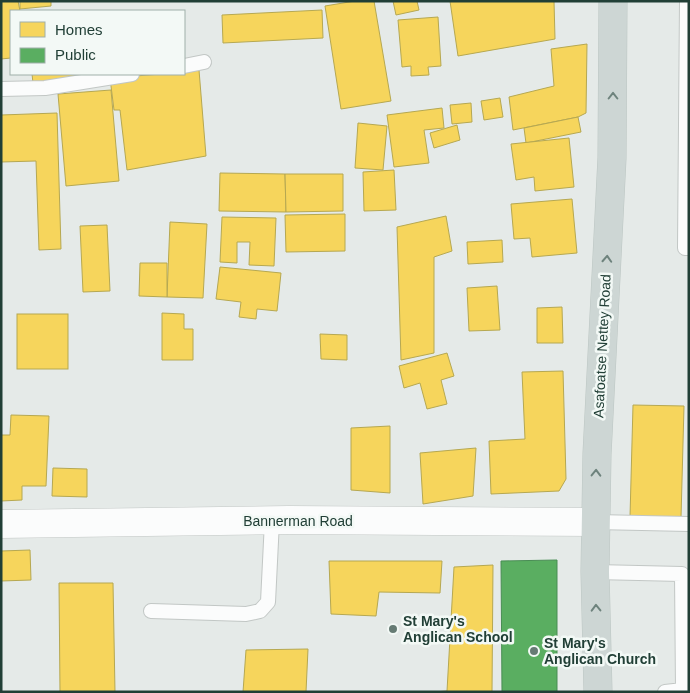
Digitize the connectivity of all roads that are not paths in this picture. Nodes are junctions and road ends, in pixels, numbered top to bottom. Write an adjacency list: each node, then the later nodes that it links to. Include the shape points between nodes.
1 (613, 1): 9 (main road, Asafoatse Nettey Road, one-way to 1, via 612,158)
2 (688, 1): 7 (lane, via 685,248)
3 (204, 62): 4 (lane)
4 (185, 66)
5 (126, 75): 6 (lane, via 45,88)
6 (1, 88)
7 (689, 248)
8 (272, 520): 9 (street, Bannerman Road); 10 (street, Bannerman Road); 13 (lane, via 268,602 260,611 246,614)
9 (595, 522): 11 (lane); 12 (main road, Asafoatse Nettey Road)
10 (1, 524)
11 (689, 524)
12 (595, 572): 14 (main road, Asafoatse Nettey Road, one-way to 12); 15 (lane, via 682,574 683,690)
13 (151, 611)
14 (598, 692)
15 (665, 692)

